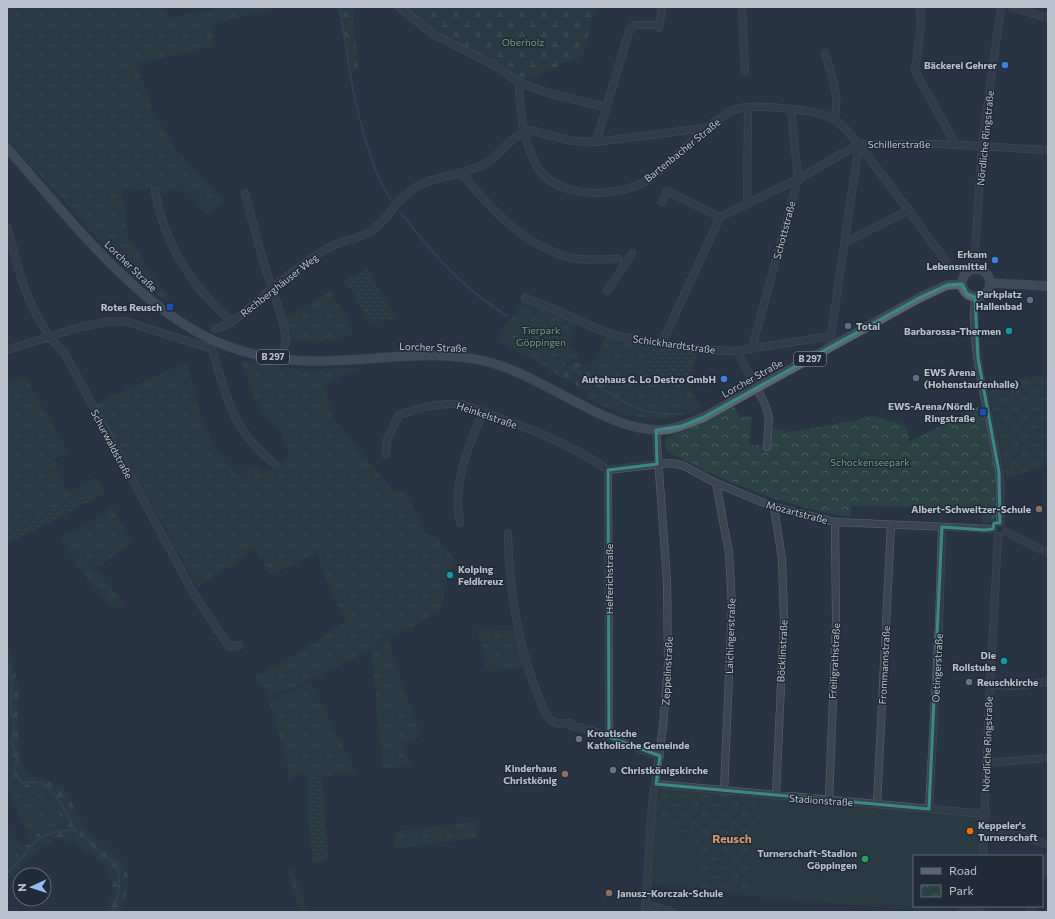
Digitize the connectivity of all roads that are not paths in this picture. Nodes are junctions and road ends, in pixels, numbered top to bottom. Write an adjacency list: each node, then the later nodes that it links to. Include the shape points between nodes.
1 (399, 7): 10 (street, via 433,34 492,64)
2 (662, 7): 11 (street, via 659,27 636,25 630,28)
3 (742, 7): 9 (street)
4 (920, 7): 19 (street, via 921,26 915,71)
5 (1001, 7): 20 (street, Nördliche Ringstraße)
6 (1013, 7): 7 (street)
7 (1048, 18)
8 (825, 52): 14 (street, via 837,95 838,107)
9 (744, 71)
10 (517, 80): 11 (street, via 545,92); 16 (street, Bartenbacher Straße)
11 (606, 107): 17 (street)
12 (748, 107): 13 (street, Bartenbacher Straße); 15 (street, Bartenbacher Straße, via 733,110); 28 (street)
13 (791, 109): 14 (street, Bartenbacher Straße); 24 (street, Schottstraße)
14 (834, 120): 18 (street)
15 (706, 128): 16 (street, Bartenbacher Straße, via 642,183 625,189 586,193 548,179 534,161); 17 (street)
16 (524, 132): 17 (street, via 530,130 573,141); 23 (street, Rechberghäuser Weg, via 512,140 494,159)
17 (596, 142)
18 (858, 144): 19 (street, Schillerstraße); 24 (street, Schillerstraße); 29 (street); 32 (street)
19 (956, 145): 20 (street, Schillerstraße)
20 (982, 146): 22 (street, Schillerstraße); 36 (street, Nördliche Ringstraße)
21 (7, 148): 53 (main road, Lorcher Straße / B 297, via 104,256 141,293 164,311 228,346)
22 (1048, 150)
23 (462, 174): 34 (street, via 488,205 533,242 572,257 587,260); 40 (street, Rechberghäuser Weg, via 433,180 414,188 399,200 372,230 328,248)
24 (798, 179): 28 (street, Schillerstraße); 49 (street, Schottstraße)
25 (155, 191): 44 (street, via 162,222 181,265 199,289)
26 (245, 193): 40 (street)
27 (662, 202): 30 (street, via 667,191)
28 (747, 204): 30 (street, Schillerstraße)
29 (909, 210): 32 (street); 35 (street)
30 (720, 217): 48 (street)
31 (7, 227): 47 (street, Schurwaldstraße, via 23,283)
32 (844, 243): 46 (street)
33 (632, 253): 41 (street)
34 (618, 259)
35 (950, 267)
36 (974, 269): 37 (main road, via 983,270); 38 (main road, via 964,276)
37 (991, 283): 39 (main road); 42 (main road, via 988,292)
38 (962, 284): 42 (main road, via 968,294); 50 (main road, Lorcher Straße / B 297, via 947,285 935,290)
39 (1048, 286)
40 (272, 288): 44 (street, Rechberghäuser Weg); 53 (street, via 286,340)
41 (607, 291)
42 (975, 297): 66 (street, via 978,358 999,472)
43 (525, 298): 48 (street, Schickhardtstraße, via 594,328 643,341)
44 (232, 322): 45 (street, Rechberghäuser Weg)
45 (215, 330)
46 (830, 336): 49 (street, Schickhardtstraße); 50 (street)
47 (49, 338): 51 (street); 59 (street, via 80,327 125,321 212,349 229,405 238,424 252,444); 74 (street, Schurwaldstraße, via 64,354 201,605 229,647)
48 (662, 343): 52 (street, Schickhardtstraße, via 707,350)
49 (752, 348): 52 (street, Schickhardtstraße)
50 (828, 348): 54 (main road, Lorcher Straße / B 297)
51 (7, 350)
52 (737, 351): 54 (street)
53 (281, 359): 56 (main road, Lorcher Straße / B 297, via 327,361 411,355 473,359 493,363 527,376 609,417)
54 (756, 388): 56 (main road, Lorcher Straße / B 297, via 689,423 667,430); 57 (street, via 769,417)
55 (483, 412): 58 (street, Heinkelstraße, via 461,404 449,403 399,415 387,440); 61 (street, Heinkelstraße, via 552,438 592,458); 65 (street, via 460,474)
56 (656, 430): 60 (street, Zeppelinstraße)
57 (767, 447)
58 (386, 454)
59 (275, 464)
60 (657, 464): 61 (street); 62 (street, Mozartstraße, via 670,463 682,466); 78 (street, Zeppelinstraße, via 669,611 668,664)
61 (608, 470): 77 (street, Helferichstraße)
62 (716, 483): 63 (street, Mozartstraße); 82 (street, Laichingerstraße, via 729,553 732,606)
63 (774, 507): 64 (street, Mozartstraße); 83 (street, Böcklinstraße, via 782,559 784,618)
64 (835, 522): 67 (street, Mozartstraße); 84 (street, Freiligrathstraße, via 836,620)
65 (460, 523)
66 (1000, 523): 69 (street); 71 (street, via 1006,526)
67 (891, 525): 68 (street, Mozartstraße); 85 (street, Frommannstraße)
68 (942, 528): 69 (street, Mozartstraße); 86 (street, Oetingerstraße)
69 (993, 529): 72 (street)
70 (508, 532): 77 (street, via 513,599 521,640 531,678 545,713 550,720 559,724 570,723 571,726 597,731)
71 (1006, 532): 72 (street); 73 (street)
72 (998, 536): 76 (street, Nördliche Ringstraße)
73 (1048, 553)
74 (239, 645)
75 (1048, 682): 76 (street, via 1013,686)
76 (990, 685): 80 (street, Nördliche Ringstraße)
77 (609, 737): 78 (street)
78 (660, 756): 81 (street, Zeppelinstraße)
79 (1048, 758): 80 (street)
80 (986, 763): 87 (street, Nördliche Ringstraße)
81 (656, 784): 82 (street, Stadionstraße); 93 (street, Zeppelinstraße, via 652,805)
82 (724, 791): 83 (street, Stadionstraße)
83 (776, 796): 84 (street, Stadionstraße)
84 (828, 801): 85 (street, Stadionstraße)
85 (877, 804): 86 (street, Stadionstraße)
86 (929, 809): 87 (street, Stadionstraße)
87 (986, 814): 88 (street, Nördliche Ringstraße)
88 (984, 833): 89 (street, via 1020,835); 90 (street, Nördliche Ringstraße)
89 (1048, 845)
90 (983, 855)
91 (1048, 857): 92 (street)
92 (1043, 872)
93 (645, 904): 95 (street, Zeppelinstraße); 96 (street)
94 (981, 908): 97 (street)
95 (645, 912)
96 (672, 912)
97 (962, 912)

